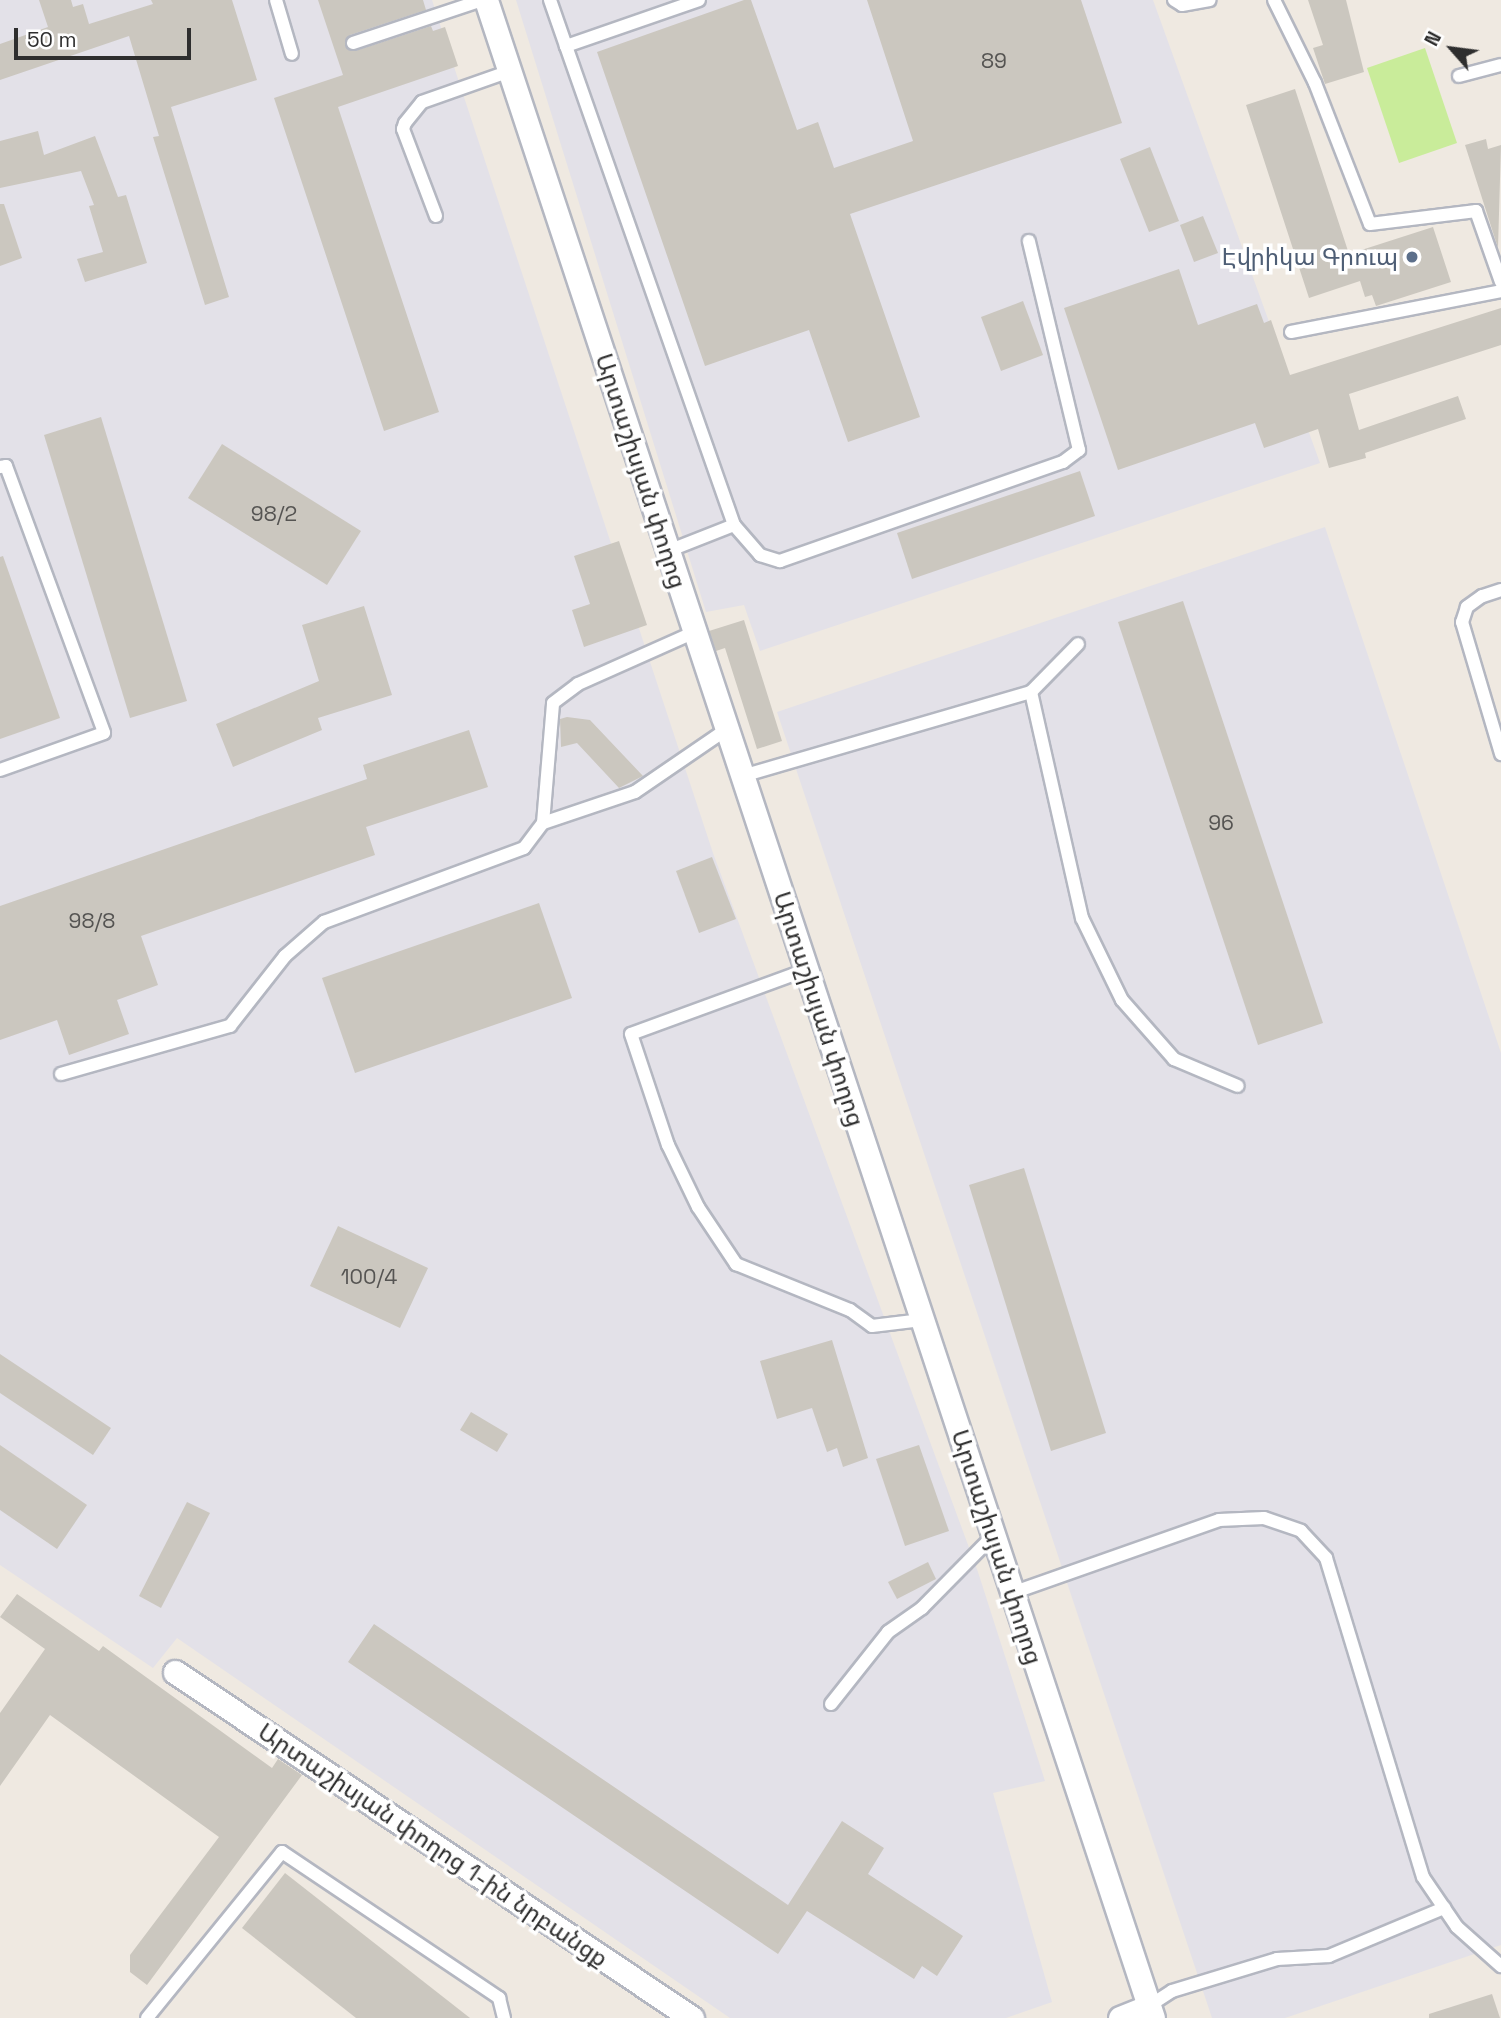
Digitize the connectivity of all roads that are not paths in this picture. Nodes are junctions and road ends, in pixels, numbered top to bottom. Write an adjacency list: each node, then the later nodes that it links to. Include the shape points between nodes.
1 (276, 0): 10 (lane)
2 (484, 0): 8 (lane); 12 (street, Արտաշիսյան փողոց)
3 (550, 0): 9 (lane)
4 (699, 0): 9 (lane)
5 (1174, 0): 6 (lane, via 1182,5)
6 (1210, 0)
7 (1274, 0): 16 (lane, via 1315,83 1370,224 1476,211)
8 (353, 43)
9 (566, 46): 20 (lane)
10 (292, 54)
11 (1501, 65): 13 (lane)
12 (509, 71): 14 (lane, via 422,102 405,123 403,129); 21 (street, Արտաշիսյան փողոց)
13 (1459, 76)
14 (436, 216)
15 (1029, 241): 20 (lane, via 1079,450 1063,462 780,561 760,555)
16 (1501, 282)
17 (1501, 290): 18 (lane)
18 (1291, 332)
19 (0, 467): 28 (lane, via 6,466 104,733)
20 (734, 525): 21 (lane)
21 (668, 551): 23 (street, Արտաշիսյան փողոց)
22 (1501, 590): 27 (lane, via 1467,607 1462,622)
23 (695, 632): 26 (street, Արտաշիսյան փողոց); 30 (lane, via 578,684 553,702)
24 (1078, 644): 25 (lane)
25 (1031, 692): 29 (lane); 33 (lane, via 1082,918 1122,1000 1174,1059)
26 (727, 729): 29 (street, Արտաշիսյան փողոց); 30 (lane, via 635,792)
27 (1501, 754)
28 (0, 770)
29 (742, 776): 31 (street, Արտաշիսյան փողոց)
30 (543, 823): 32 (lane, via 524,848 324,922 285,956 230,1026)
31 (806, 970): 34 (street, Արտաշիսյան փողոց); 34 (lane, via 631,1034 639,1059 668,1145 698,1207 736,1264 850,1310 872,1326)
32 (61, 1074)
33 (1238, 1086)
34 (922, 1320): 35 (street, Արտաշիսյան փողոց)
35 (993, 1536): 36 (street, Արտաշիսյան փողոց); 38 (lane, via 922,1608 888,1632)
36 (1012, 1593): 39 (lane, via 1219,1521 1264,1518 1301,1531 1326,1558 1423,1877); 41 (street, Արտաշիսյան փողոց)
37 (175, 1672): 44 (street, Արտաշիսյան փողոց 1-ին նրբանցք)
38 (831, 1704)
39 (1444, 1908): 40 (lane, via 1457,1927); 41 (lane, via 1329,1956 1277,1959 1172,1991)
40 (1501, 1966)
41 (1151, 2012): 45 (street)
42 (147, 2018): 43 (lane, via 282,1852 499,1998)
43 (504, 2018)
44 (692, 2018)
45 (1121, 2018)

